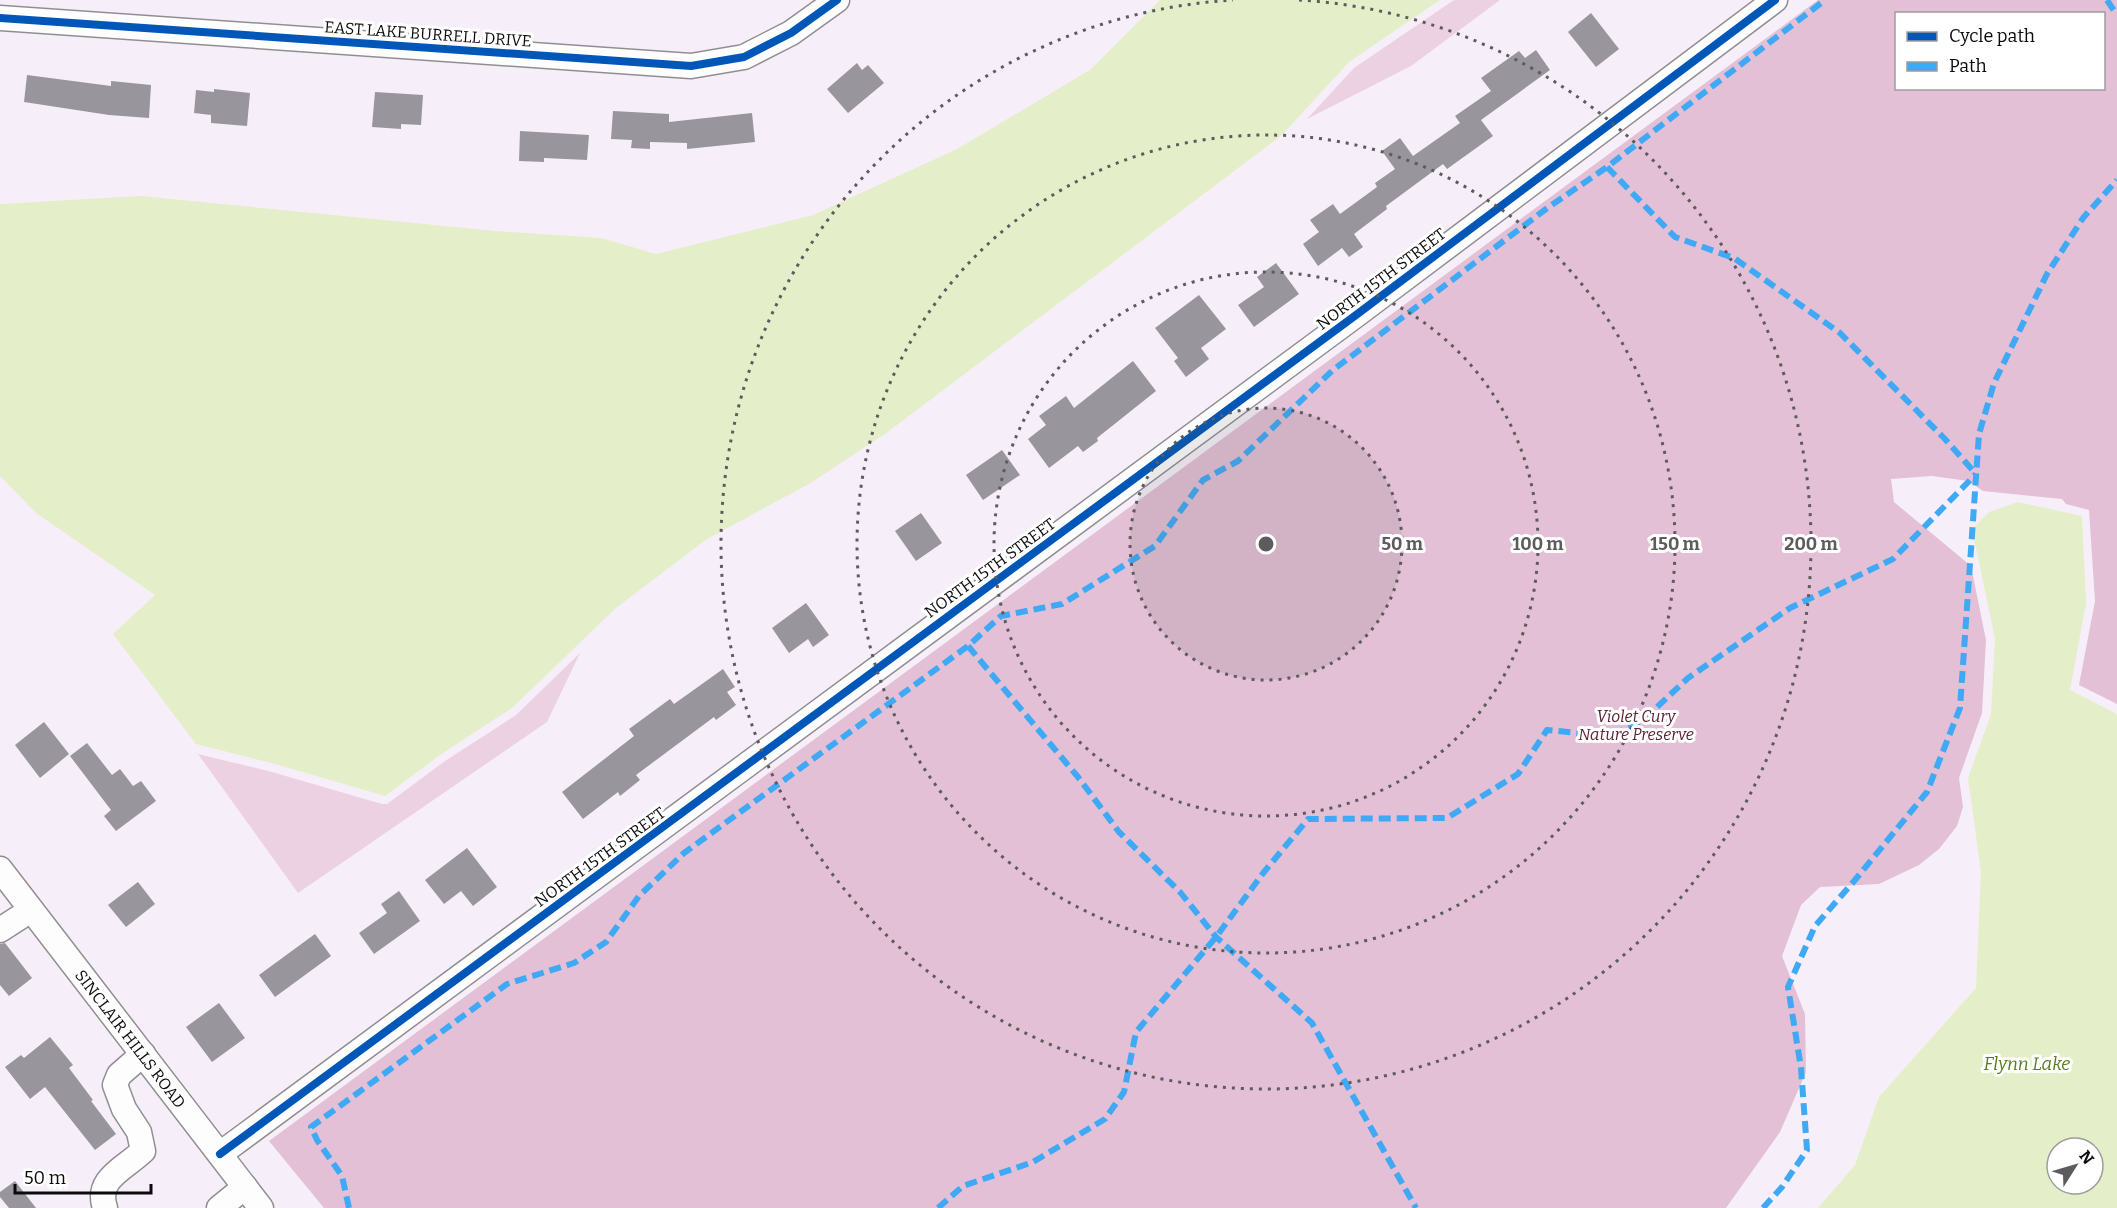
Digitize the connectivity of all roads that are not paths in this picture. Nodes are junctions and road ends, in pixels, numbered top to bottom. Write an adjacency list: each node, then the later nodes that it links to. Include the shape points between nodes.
1 (837, 0): 3 (street, EAST LAKE BURRELL DRIVE, via 791,33 744,57 691,66)
2 (1774, 0): 8 (street, NORTH 15TH STREET, via 1346,322)
3 (0, 18)
4 (0, 869): 5 (street, SINCLAIR HILLS ROAD)
5 (31, 910): 6 (street); 7 (street, SINCLAIR HILLS ROAD)
6 (0, 930)
7 (143, 1054): 8 (street, SINCLAIR HILLS ROAD); 10 (street, via 119,1075 115,1085 139,1132 143,1152 105,1182)
8 (219, 1154): 9 (street, SINCLAIR HILLS ROAD)
9 (245, 1187): 11 (street); 12 (street, SINCLAIR HILLS ROAD)
10 (105, 1208)
11 (219, 1208)
12 (261, 1208)

